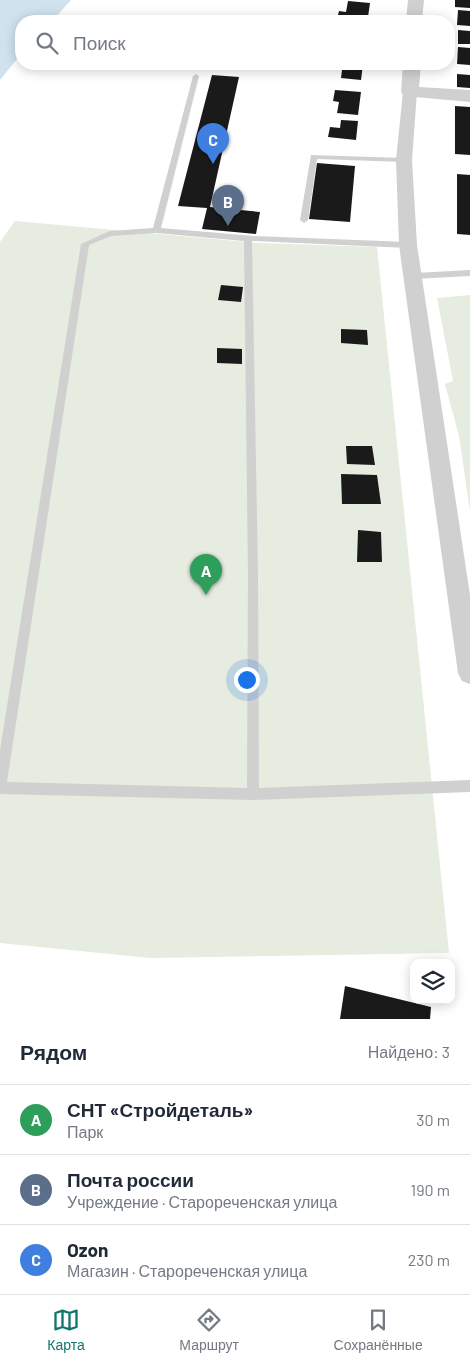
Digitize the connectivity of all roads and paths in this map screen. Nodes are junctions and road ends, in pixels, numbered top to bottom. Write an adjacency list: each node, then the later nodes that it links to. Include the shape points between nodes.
1 (416, 0): 2 (street)
2 (415, 15)
3 (412, 70): 5 (street)
4 (196, 76): 9 (lane)
5 (410, 92): 6 (street); 7 (street)
6 (470, 96)
7 (404, 160): 8 (lane, via 314,157); 11 (street)
8 (304, 220)
9 (156, 230): 10 (lane); 16 (lane, via 110,234 85,244 0,788)
10 (248, 239): 11 (lane); 16 (lane)
11 (408, 245): 13 (street)
12 (470, 273): 13 (lane)
13 (414, 276): 14 (street)
14 (470, 673)
15 (470, 786): 16 (lane)
16 (253, 794)

